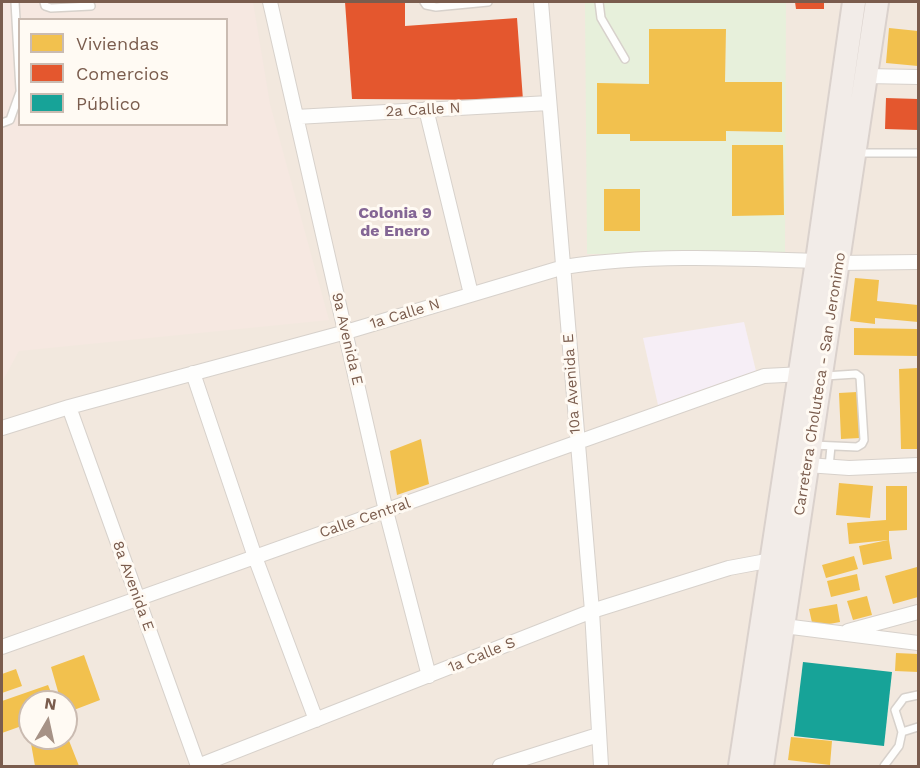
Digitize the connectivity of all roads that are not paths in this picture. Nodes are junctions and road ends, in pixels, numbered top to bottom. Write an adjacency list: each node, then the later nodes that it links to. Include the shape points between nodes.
1 (15, 2): 12 (lane)
2 (44, 2): 11 (lane, via 51,8)
3 (270, 2): 19 (street, 9a Avenida E)
4 (424, 2): 10 (lane, via 436,7)
5 (488, 2): 10 (lane)
6 (541, 2): 17 (street, 10a Avenida E)
7 (599, 2): 13 (lane, via 601,18)
8 (854, 2): 23 (highway, Carretera Choluteca - San Jeronimo)
9 (877, 2): 14 (highway, Carretera Choluteca - San Jeronimo)
10 (461, 3)
11 (91, 6)
12 (18, 55)
13 (625, 59)
14 (866, 76): 15 (street); 21 (highway, Carretera Choluteca - San Jeronimo)
15 (918, 77)
16 (18, 97): 20 (lane, via 10,120)
17 (549, 103): 18 (street, 2a Calle N); 25 (street, 10a Avenida E)
18 (426, 109): 19 (street, 2a Calle N); 26 (street)
19 (296, 117): 27 (street, 9a Avenida E)
20 (2, 123)
21 (855, 153): 22 (lane); 23 (highway, Carretera Choluteca - San Jeronimo)
22 (918, 153)
23 (828, 262): 24 (street, 1a Calle N); 25 (street, 1a Calle N, via 708,257 600,261); 29 (highway, Carretera Choluteca - San Jeronimo)
24 (918, 262)
25 (564, 267): 26 (street, 1a Calle N); 32 (street, 10a Avenida E)
26 (471, 294): 27 (street, 1a Calle N)
27 (346, 332): 28 (street, 1a Calle N); 35 (street, 9a Avenida E)
28 (193, 373): 30 (street, 1a Calle N); 36 (street)
29 (810, 375): 32 (street, Calle Central, via 764,376); 33 (highway, Carretera Choluteca - San Jeronimo); 33 (lane, via 856,374 861,381 862,444); 37 (highway, Carretera Choluteca - San Jeronimo)
30 (69, 406): 31 (street, 1a Calle N); 38 (street, 8a Avenida E)
31 (2, 428)
32 (577, 443): 35 (street, Calle Central); 39 (street, 10a Avenida E)
33 (820, 455): 34 (street, via 849,468); 41 (highway, Carretera Choluteca - San Jeronimo)
34 (918, 465)
35 (386, 511): 36 (street, Calle Central); 45 (street, 9a Avenida E)
36 (255, 557): 38 (street, Calle Central); 47 (street)
37 (772, 560): 39 (street, 1a Calle S, via 729,568); 54 (highway, Carretera Choluteca - San Jeronimo)
38 (138, 600): 44 (street, Calle Central); 51 (street, 8a Avenida E)
39 (592, 611): 45 (street, 1a Calle S); 50 (street, 10a Avenida E)
40 (918, 612): 42 (street)
41 (784, 626): 42 (street); 55 (highway, Carretera Choluteca - San Jeronimo)
42 (840, 633): 43 (street)
43 (918, 643)
44 (2, 647)
45 (429, 676): 47 (street, 1a Calle S)
46 (918, 695): 49 (lane, via 904,698 895,710)
47 (316, 720): 51 (street, 1a Calle S)
48 (918, 727): 49 (lane)
49 (902, 732): 56 (lane, via 899,746)
50 (598, 735): 52 (street); 53 (street, 10a Avenida E)
51 (198, 766)
52 (500, 766)
53 (600, 766)
54 (740, 766)
55 (762, 766)
56 (884, 766)

